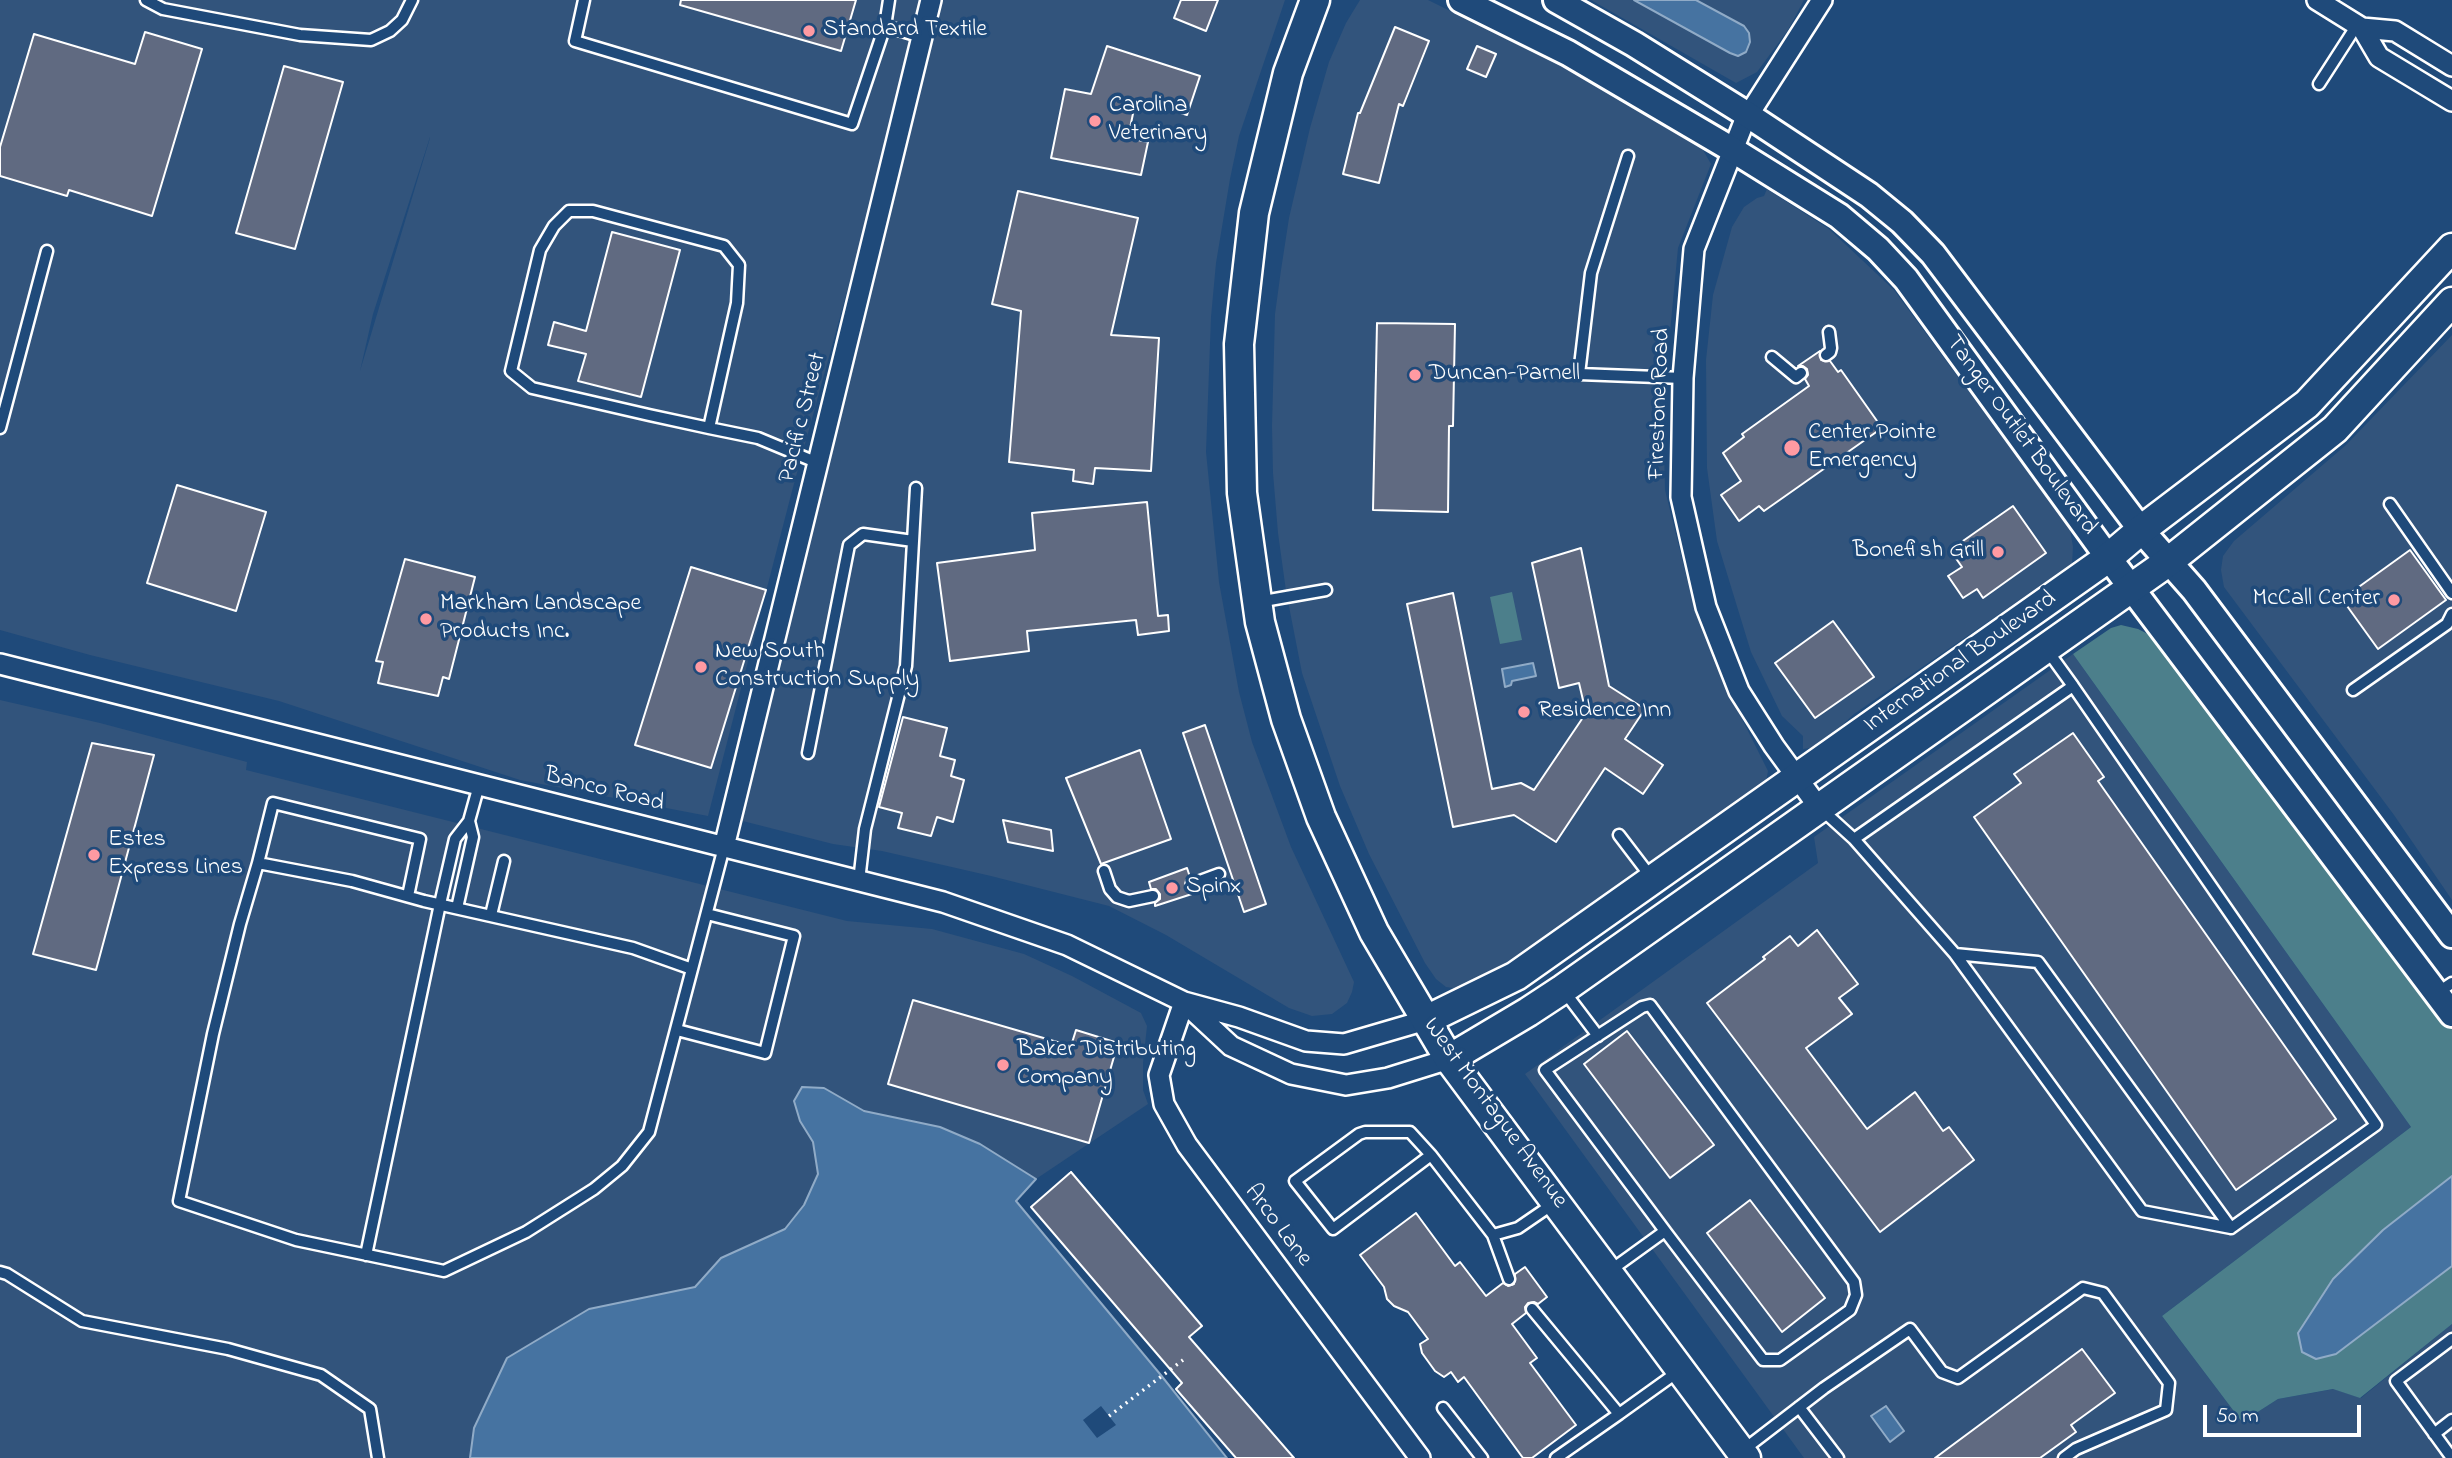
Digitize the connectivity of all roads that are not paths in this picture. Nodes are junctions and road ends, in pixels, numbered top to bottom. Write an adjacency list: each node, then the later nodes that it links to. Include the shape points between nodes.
1 (146, 0): 2 (lane, via 163,9 300,35 371,40 396,26)
2 (412, 0)
3 (584, 0): 11 (lane, via 575,41 852,124)
4 (889, 0): 11 (lane)
5 (931, 0): 13 (street, Pacific Street)
6 (1315, 0): 40 (main road, West Montague Avenue, via 1287,72 1254,213 1239,344 1242,493)
7 (1461, 0): 18 (street, Tanger Outlet Boulevard, via 1568,54)
8 (1556, 0): 17 (street, Tanger Outlet Boulevard)
9 (1822, 0): 17 (street, Firestone Road)
10 (2317, 0): 12 (street)
11 (885, 26): 13 (lane)
12 (2359, 27): 14 (street, via 2395,31); 15 (lane); 16 (street, via 2379,57)
13 (922, 37): 30 (street, Pacific Street)
14 (2452, 66)
15 (2319, 84)
16 (2452, 101)
17 (1748, 115): 18 (street, Firestone Road); 33 (street, Tanger Outlet Boulevard, via 1869,195 1933,254)
18 (1733, 149): 27 (street, Firestone Road, via 1694,249); 35 (street, Tanger Outlet Boulevard, via 1839,216 1906,279)
19 (1628, 156): 27 (lane, via 1591,273 1579,374)
20 (2452, 248): 33 (main road, International Boulevard, via 2307,404)
21 (47, 251): 28 (lane)
22 (2452, 302): 36 (main road, International Boulevard, via 2335,429)
23 (1829, 332): 24 (lane, via 1831,348)
24 (1826, 355)
25 (1773, 357): 26 (lane, via 1796,377)
26 (1801, 373)
27 (1683, 378): 47 (street, Firestone Road, via 1681,497 1706,607 1739,691)
28 (0, 428)
29 (709, 428): 29 (lane, via 532,388 511,371 540,250 569,211 593,211 724,246 738,265 737,303); 30 (lane, via 758,438)
30 (818, 463): 53 (street, Pacific Street)
31 (916, 488): 34 (lane)
32 (2390, 504): 39 (lane)
33 (2141, 530): 35 (main road, International Boulevard); 36 (street, Tanger Outlet Boulevard)
34 (913, 541): 46 (lane, via 863,534 849,545); 58 (lane, via 906,666 865,829)
35 (2108, 558): 37 (street, Tanger Outlet Boulevard); 47 (main road, International Boulevard)
36 (2168, 562): 37 (main road, International Boulevard); 67 (street, Tanger Outlet Boulevard, via 2194,590)
37 (2132, 588): 42 (main road, International Boulevard); 70 (street, Tanger Outlet Boulevard)
38 (1326, 590): 40 (lane)
39 (2452, 593)
40 (1258, 602): 74 (main road, West Montague Avenue, via 1286,719 1321,817 1374,932)
41 (2452, 614): 45 (lane, via 2447,624)
42 (2046, 649): 44 (lane); 49 (main road, International Boulevard)
43 (0, 664): 48 (street, Banco Road)
44 (2073, 686): 52 (lane); 80 (lane, via 2376,1125)
45 (2353, 690)
46 (808, 753)
47 (1798, 779): 49 (street, Firestone Road); 59 (main road, International Boulevard)
48 (480, 785): 50 (lane); 53 (street, Banco Road)
49 (1820, 809): 52 (lane); 71 (main road, International Boulevard)
50 (469, 821): 63 (lane, via 455,839); 64 (lane, via 473,837)
51 (1619, 835): 59 (lane)
52 (1854, 839): 68 (lane)
53 (724, 847): 58 (street, Banco Road); 65 (lane)
54 (504, 861): 66 (lane)
55 (258, 863): 61 (lane); 61 (lane, via 273,803 420,839); 83 (lane, via 216,1022 179,1202 296,1240)
56 (1104, 871): 62 (lane, via 1117,897 1129,901)
57 (1219, 874): 60 (lane)
58 (859, 881): 72 (street, Banco Road, via 943,902 1066,945)
59 (1653, 881): 74 (main road, International Boulevard, via 1516,975)
60 (1192, 884)
61 (408, 896): 63 (lane)
62 (1153, 896)
63 (439, 904): 64 (lane); 83 (lane)
64 (457, 908): 66 (lane)
65 (708, 914): 69 (lane); 75 (lane, via 794,936 765,1053)
66 (491, 915): 69 (lane, via 633,948)
67 (2452, 935)
68 (1955, 954): 80 (lane, via 2142,1211); 80 (lane, via 2038,962)
69 (692, 969): 75 (lane)
70 (2444, 988): 73 (street, Tanger Outlet Boulevard)
71 (1563, 989): 76 (lane); 77 (main road, International Boulevard)
72 (1184, 1002): 74 (street, Banco Road, via 1306,1041 1345,1044); 77 (street, Banco Road, via 1231,1046 1291,1074 1346,1085); 97 (street, Arco Lane, via 1159,1075 1164,1104 1201,1165)
73 (2452, 1014)
74 (1426, 1020): 77 (main road, West Montague Avenue)
75 (677, 1030): 83 (lane, via 649,1132 622,1166 594,1189 526,1232 444,1270)
76 (1598, 1036): 81 (lane, via 1545,1070); 81 (lane, via 1650,1005 1854,1282 1856,1295 1850,1310 1780,1360 1763,1360)
77 (1449, 1059): 79 (main road, West Montague Avenue)
78 (1431, 1155): 78 (lane, via 1410,1132 1365,1132 1295,1181 1333,1229); 82 (lane)
79 (1556, 1201): 82 (lane, via 1518,1228); 85 (main road, West Montague Avenue)
80 (2231, 1228)
81 (1665, 1231): 85 (lane)
82 (1493, 1235): 86 (lane)
83 (366, 1255)
84 (0, 1272): 96 (lane, via 82,1321 228,1349 321,1375 370,1409)
85 (1607, 1272): 89 (main road, West Montague Avenue)
86 (1509, 1279)
87 (1532, 1309): 92 (lane)
88 (2452, 1339): 94 (lane, via 2396,1381)
89 (1680, 1370): 92 (lane); 95 (main road, West Montague Avenue)
90 (1799, 1407): 95 (lane); 100 (lane); 101 (lane, via 1910,1329 1942,1371 1958,1378 2083,1288 2103,1293 2169,1383 2166,1410 2076,1448)
91 (1443, 1408): 98 (lane)
92 (1619, 1414): 99 (lane)
93 (2452, 1420): 94 (lane)
94 (2434, 1434): 102 (lane)
95 (1744, 1455)
96 (378, 1458)
97 (1420, 1458)
98 (1482, 1458)
99 (1556, 1458)
100 (1838, 1458)
101 (2064, 1458)
102 (2452, 1458)

